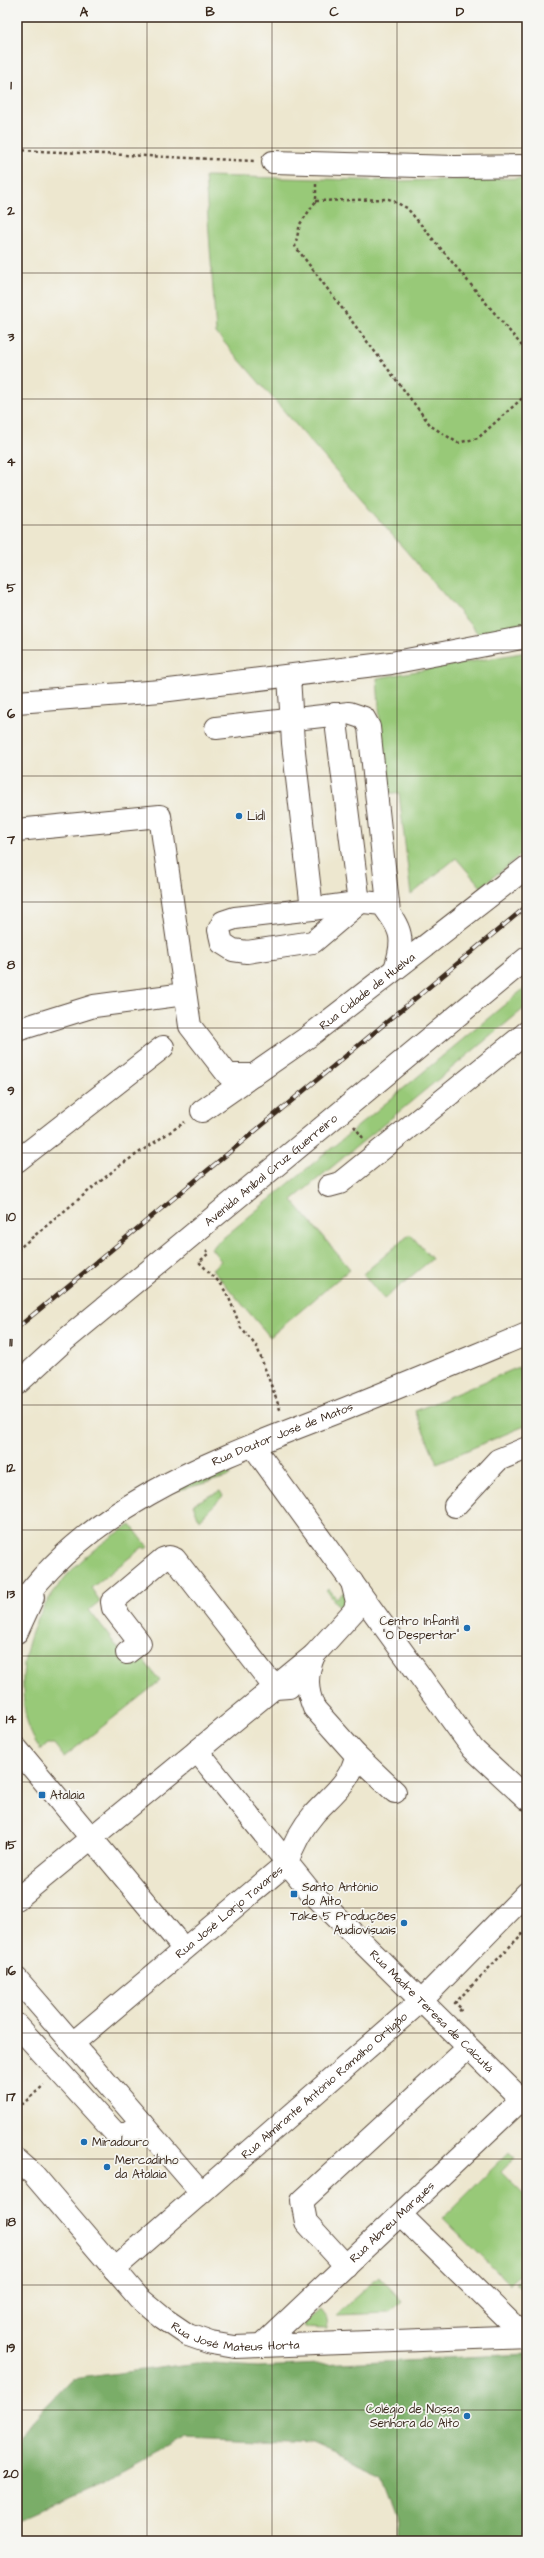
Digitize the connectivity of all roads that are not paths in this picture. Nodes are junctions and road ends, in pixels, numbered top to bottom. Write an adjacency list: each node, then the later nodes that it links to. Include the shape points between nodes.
1 (273, 162): 2 (street, via 455,167)
2 (527, 166)
3 (527, 637): 4 (street, via 391,663)
4 (289, 676): 5 (street, via 161,691); 7 (street)
5 (17, 702)
6 (335, 714): 7 (street); 11 (street); 13 (street, via 357,714 364,718 369,727)
7 (291, 720): 8 (street); 12 (street)
8 (216, 728)
9 (17, 830): 17 (street, via 160,816)
10 (527, 867): 14 (street, Rua Cidade de Huelva)
11 (359, 903): 12 (street); 12 (street, via 313,942 247,952 233,950 222,943 219,930 223,922 235,918); 13 (street, via 382,904)
12 (312, 909)
13 (393, 919): 14 (street, via 417,933 432,932); 16 (street, via 402,939)
14 (457, 922): 16 (street, Rua Cidade de Huelva)
15 (527, 958): 26 (street, Avenida Aníbal Cruz Guerreiro, via 64,1341)
16 (395, 969): 21 (street, Rua Cidade de Huelva, via 308,1037)
17 (185, 994): 18 (street, via 94,1006); 21 (street, via 190,1026 215,1062 228,1075)
18 (17, 1030)
19 (527, 1032): 24 (street, via 340,1183)
20 (163, 1046): 23 (street)
21 (254, 1075): 22 (street, Rua Cidade de Huelva)
22 (202, 1111)
23 (17, 1161)
24 (330, 1186)
25 (527, 1334): 27 (street, Rua Doutor José de Matos)
26 (17, 1384)
27 (253, 1446): 30 (street, Rua Doutor José de Matos, via 160,1486 131,1502 85,1537); 31 (street)
28 (527, 1448): 29 (street, via 498,1460)
29 (455, 1506)
30 (55, 1565): 32 (street); 35 (street, via 27,1608)
31 (352, 1582): 33 (street, via 357,1602); 34 (street)
32 (17, 1609)
33 (346, 1622): 34 (street, via 374,1620); 37 (street)
34 (385, 1629): 44 (street, via 473,1749)
35 (17, 1632)
36 (127, 1653): 38 (street, via 140,1643 113,1608 112,1602 163,1559 169,1557 175,1559)
37 (314, 1656): 38 (street); 39 (street, via 307,1682)
38 (275, 1688): 39 (street, via 293,1688); 41 (street)
39 (314, 1708): 42 (street)
40 (17, 1749): 45 (street)
41 (197, 1752): 45 (street); 46 (street, Rua Madre Teresa de Calcutá)
42 (356, 1755): 43 (street); 46 (street, Rua José Lorjo Tavares, via 352,1772 299,1834)
43 (394, 1792)
44 (526, 1796)
45 (90, 1838): 48 (street); 49 (street)
46 (288, 1863): 49 (street, Rua José Lorjo Tavares); 51 (street, Rua Madre Teresa de Calcutá, via 310,1892)
47 (527, 1894): 51 (street, Rua Almirante António Ramalho Ortigão)
48 (17, 1898)
49 (184, 1949): 53 (street, Rua José Lorjo Tavares)
50 (17, 1979): 53 (street)
51 (421, 2001): 54 (street, Rua Madre Teresa de Calcutá); 58 (street, Rua Almirante António Ramalho Ortigão)
52 (17, 2025): 56 (street, via 116,2134 128,2134)
53 (73, 2043): 56 (street)
54 (468, 2048): 55 (street, Rua Madre Teresa de Calcutá); 60 (street, via 302,2201 306,2222)
55 (525, 2099): 59 (street, Rua Abreu Marques)
56 (142, 2124): 58 (street)
57 (19, 2159): 61 (street, Rua José Mateus Horta)
58 (202, 2192): 61 (street, Rua Almirante António Ramalho Ortigão)
59 (401, 2216): 60 (street, Rua Abreu Marques); 62 (street)
60 (346, 2266): 66 (street, Rua Abreu Marques)
61 (114, 2269): 66 (street, Rua José Mateus Horta, via 139,2298 188,2335 211,2343 235,2347)
62 (499, 2311): 63 (street, via 512,2324); 65 (street, via 498,2324)
63 (527, 2332)
64 (527, 2336): 65 (street, Rua José Mateus Horta)
65 (489, 2338): 66 (street, Rua José Mateus Horta)
66 (262, 2345)

